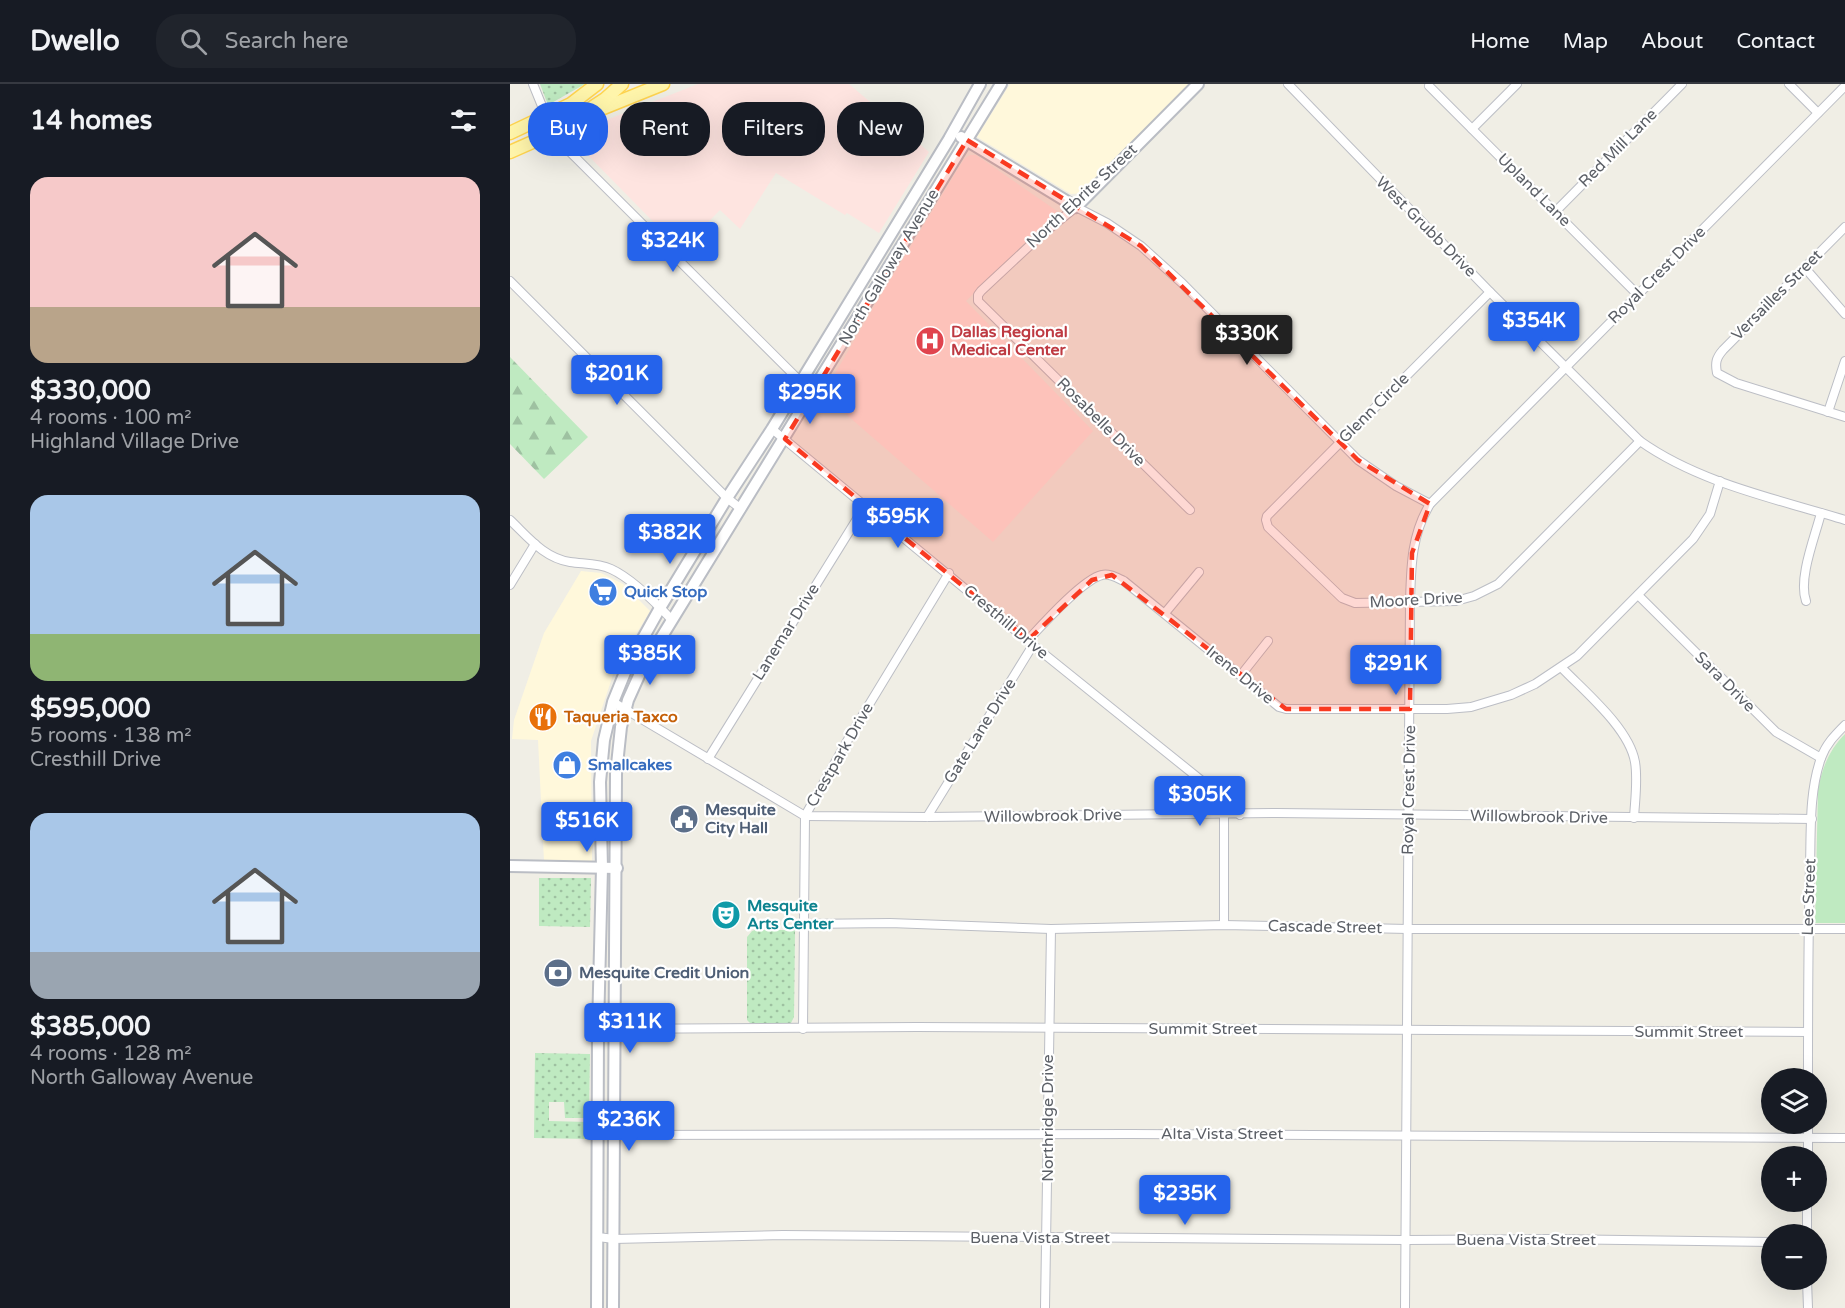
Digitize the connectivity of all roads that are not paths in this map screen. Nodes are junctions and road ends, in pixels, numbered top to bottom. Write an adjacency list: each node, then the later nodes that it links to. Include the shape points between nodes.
1 (532, 84): 14 (street)
2 (597, 84): 15 (main road)
3 (622, 84): 16 (main road)
4 (663, 84): 17 (main road)
5 (980, 84): 21 (main road, North Galloway Avenue)
6 (1198, 84): 29 (main road, North Ebrite Street)
7 (1288, 84): 35 (street, West Grubb Drive)
8 (1517, 84): 20 (street)
9 (1682, 84): 30 (street, Red Mill Lane)
10 (1789, 84): 18 (street)
11 (1429, 86): 20 (street, Upland Lane)
12 (1845, 86): 18 (street, Royal Crest Drive)
13 (998, 87): 23 (main road, North Galloway Avenue)
14 (540, 102)
15 (574, 102)
16 (600, 102)
17 (608, 106)
18 (1818, 113): 36 (street, Royal Crest Drive)
19 (528, 125): 22 (main road)
20 (1472, 129): 30 (street, Upland Lane)
21 (952, 132): 23 (main road); 27 (main road, North Galloway Avenue)
22 (510, 133)
23 (967, 140): 28 (main road, North Galloway Avenue); 29 (main road)
24 (528, 144): 25 (main road)
25 (510, 152)
26 (574, 156): 42 (street)
27 (930, 169): 28 (main road, via 935,181); 38 (main road, North Galloway Avenue)
28 (933, 196): 39 (main road, North Galloway Avenue)
29 (1076, 207): 34 (street, North Ebrite Street); 48 (street, via 1141,246)
30 (1555, 212): 36 (street, Upland Lane)
31 (1845, 226): 32 (street, Versailles Street)
32 (1805, 268): 37 (street); 44 (street, Versailles Street, via 1718,356 1716,367 1725,379)
33 (510, 281): 51 (street)
34 (991, 282): 55 (street, Rosabelle Drive, via 978,295 982,307)
35 (1490, 292): 41 (street, West Grubb Drive); 48 (street, Glenn Circle)
36 (1638, 295): 41 (street, Royal Crest Drive)
37 (1845, 314)
38 (824, 344): 39 (main road); 42 (main road, North Galloway Avenue)
39 (837, 353): 43 (main road, North Galloway Avenue)
40 (1845, 361): 44 (street)
41 (1567, 367): 49 (street, West Grubb Drive); 52 (street, Royal Crest Drive)
42 (801, 382): 43 (street); 46 (main road, North Galloway Avenue)
43 (813, 394): 47 (main road, North Galloway Avenue)
44 (1828, 412): 45 (street)
45 (1845, 417)
46 (772, 429): 47 (street, Cresthill Drive); 51 (main road, North Galloway Avenue)
47 (785, 439): 53 (street, Cresthill Drive); 54 (main road, North Galloway Avenue)
48 (1341, 441): 52 (street, via 1359,460); 59 (street, Glenn Circle, via 1267,516)
49 (1640, 441): 50 (street, West Grubb Drive, via 1688,469); 66 (street, Moore Drive, via 1498,584 1456,601)
50 (1720, 481): 56 (street, West Grubb Drive); 64 (street, Irene Drive, via 1710,514 1693,539)
51 (727, 498): 54 (street); 67 (main road, North Galloway Avenue)
52 (1430, 504): 66 (street, Royal Crest Drive, via 1421,519 1412,553)
53 (865, 506): 62 (street, Cresthill Drive); 80 (street, Lanemar Drive)
54 (741, 509): 70 (main road, North Galloway Avenue)
55 (1190, 510)
56 (1821, 513): 58 (street, West Grubb Drive); 65 (street, via 1804,579)
57 (510, 520): 60 (street)
58 (1845, 520)
59 (1268, 527): 66 (street, Moore Drive, via 1342,598 1355,603)
60 (535, 544): 63 (street); 67 (street, via 550,556 568,562 615,570)
61 (1198, 572): 69 (street)
62 (948, 573): 72 (street, Cresthill Drive); 84 (street, Crestpark Drive)
63 (510, 585)
64 (1638, 595): 73 (street, Irene Drive); 79 (street, Sara Drive, via 1776,732)
65 (1806, 601)
66 (1410, 603): 76 (street, Royal Crest Drive)
67 (660, 608): 70 (street); 75 (main road, North Galloway Avenue, via 628,665)
68 (1056, 610): 69 (street, Irene Drive, via 1102,574 1124,580); 72 (street, Gate Lane Drive)
69 (1165, 613): 74 (street, Irene Drive)
70 (672, 620): 77 (main road, North Galloway Avenue, via 642,669)
71 (1268, 641): 74 (street)
72 (1031, 643): 82 (street, Cresthill Drive); 85 (street, Gate Lane Drive)
73 (1562, 668): 76 (street, Irene Drive, via 1511,695 1471,707); 86 (street, via 1621,730 1629,744 1635,764)
74 (1241, 675): 76 (street, Irene Drive, via 1286,709)
75 (613, 702): 77 (street, Willowbrook Drive); 89 (main road, North Galloway Avenue, via 600,782)
76 (1410, 709): 83 (street, Royal Crest Drive)
77 (626, 710): 80 (street, Willowbrook Drive); 90 (main road, North Galloway Avenue, via 616,774)
78 (1845, 725): 79 (street, Lee Street, via 1827,744)
79 (1821, 758): 87 (street, Lee Street)
80 (708, 759): 84 (street, Willowbrook Drive)
81 (1224, 814): 82 (street, Willowbrook Drive); 85 (street, Willowbrook Drive); 92 (street)
82 (1240, 815): 83 (street, Willowbrook Drive)
83 (1409, 815): 86 (street, Willowbrook Drive); 95 (street, Royal Crest Drive)
84 (805, 816): 85 (street, Willowbrook Drive); 91 (street, Crestpark Drive)
85 (927, 817)
86 (1634, 818): 87 (street, Willowbrook Drive)
87 (1812, 819): 94 (street, Lee Street)
88 (510, 866): 89 (main road)
89 (602, 868): 90 (main road); 97 (main road, North Galloway Avenue)
90 (617, 868): 98 (main road, North Galloway Avenue)
91 (804, 924): 93 (street, Cascade Street); 99 (street, Crestpark Drive)
92 (1224, 925): 93 (street, Cascade Street); 95 (street, Cascade Street)
93 (1051, 928): 100 (street, Northridge Drive)
94 (1808, 928): 95 (street, Cascade Street); 96 (street, Cascade Street); 102 (street, Lee Street)
95 (1408, 929): 101 (street, Royal Crest Drive)
96 (1845, 929)
97 (598, 1029): 98 (street, Summit Street); 106 (main road, North Galloway Avenue)
98 (616, 1029): 99 (street, Summit Street); 107 (main road, North Galloway Avenue)
99 (803, 1029): 100 (street, Summit Street)
100 (1048, 1029): 101 (street, Summit Street); 104 (street, Northridge Drive)
101 (1407, 1030): 102 (street, Summit Street); 108 (street, Royal Crest Drive)
102 (1808, 1032): 103 (street, Lee Street)
103 (1808, 1068)
104 (1048, 1134): 107 (street, Alta Vista Street); 108 (street, Alta Vista Street); 113 (street, Northridge Drive)
105 (1808, 1134): 110 (street)
106 (599, 1135): 107 (street, Alta Vista Street); 112 (main road, North Galloway Avenue)
107 (615, 1136): 114 (main road, North Galloway Avenue)
108 (1406, 1136): 110 (street, Alta Vista Street); 115 (street, Royal Crest Drive)
109 (1845, 1138): 110 (street, Alta Vista Street)
110 (1808, 1139): 111 (street)
111 (1808, 1146)
112 (597, 1238): 114 (street, Buena Vista Street); 118 (main road, North Galloway Avenue)
113 (1048, 1238): 114 (street, Buena Vista Street); 115 (street, Buena Vista Street); 120 (street, Northridge Drive)
114 (614, 1239): 119 (main road, North Galloway Avenue)
115 (1406, 1240): 116 (street, Buena Vista Street); 121 (street, Royal Crest Drive)
116 (1761, 1242)
117 (1808, 1290): 122 (street)
118 (597, 1308)
119 (613, 1308)
120 (1046, 1308)
121 (1406, 1308)
122 (1808, 1308)

